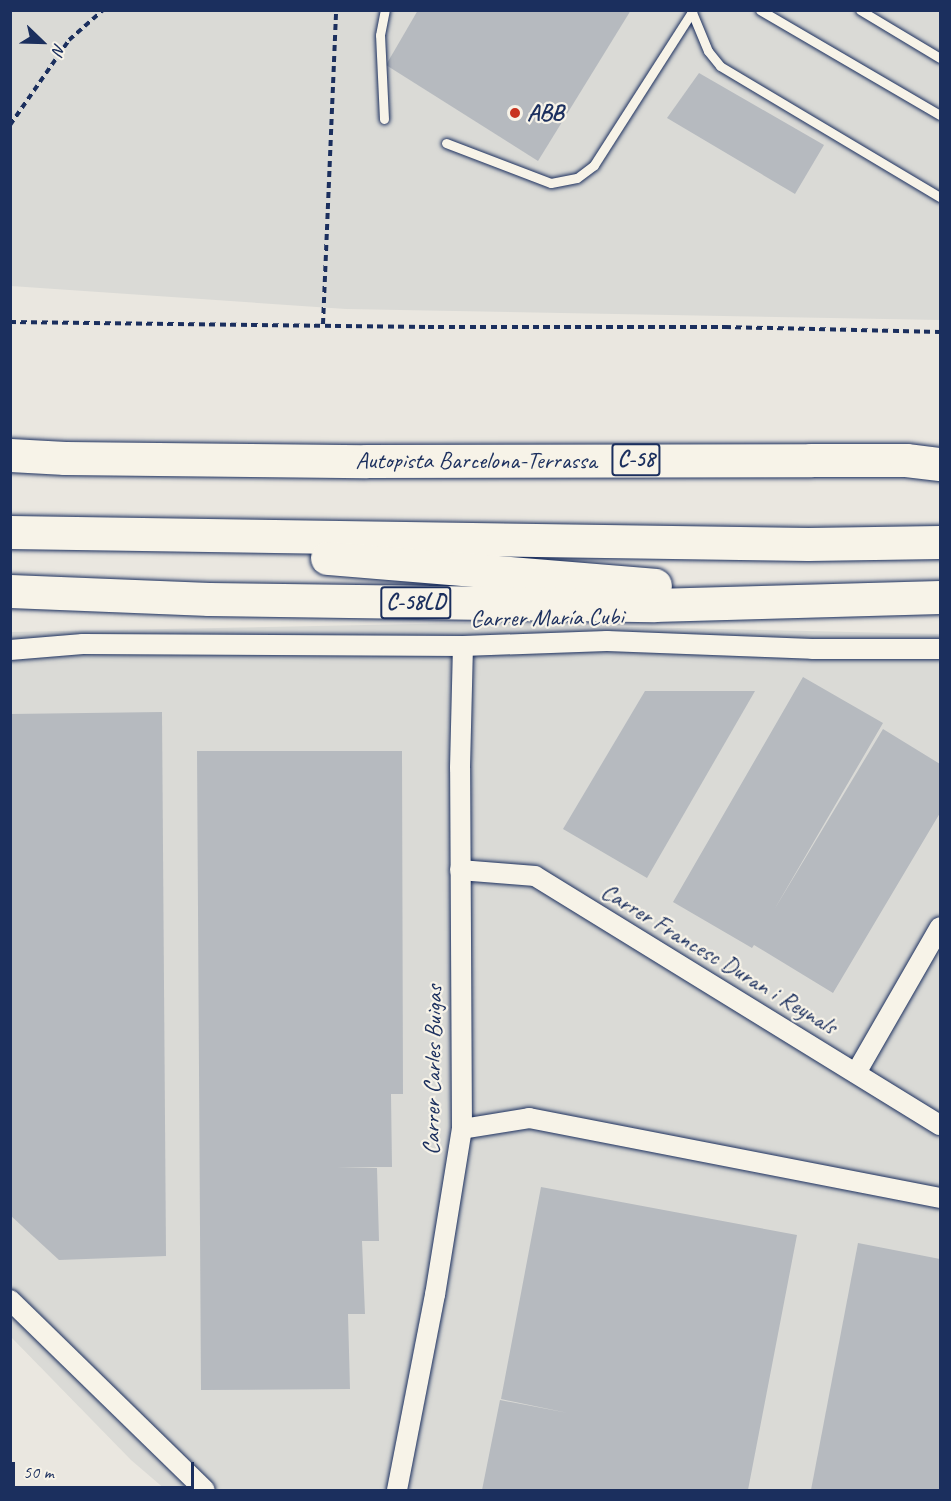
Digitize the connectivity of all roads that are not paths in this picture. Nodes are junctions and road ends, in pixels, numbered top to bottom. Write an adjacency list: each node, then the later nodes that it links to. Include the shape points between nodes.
1 (385, 10): 7 (lane, via 380,35)
2 (760, 10): 6 (lane)
3 (860, 10): 5 (lane)
4 (691, 11): 8 (lane, via 594,165 577,178 550,183); 9 (lane, via 708,51 720,66)
5 (940, 58)
6 (940, 115)
7 (384, 119)
8 (446, 143)
9 (940, 197)
10 (940, 451): 12 (highway)
11 (10, 454): 12 (highway, Autopista Barcelona-Terrassa / C-58, via 366,461)
12 (906, 460): 13 (highway, Autopista Barcelona-Terrassa / C-58)
13 (940, 464)
14 (10, 532): 15 (highway)
15 (47, 534): 16 (highway, via 808,544); 19 (highway)
16 (940, 542)
17 (10, 591): 19 (highway, C-58LD, via 418,603 654,605)
18 (940, 597): 19 (highway, C-58LD)
19 (822, 599)
20 (463, 646): 21 (street, Carrer María Cubi, via 606,641 812,649); 22 (street, Carrer María Cubi, via 84,644); 23 (street, Carrer Carles Buigas)
21 (940, 649)
22 (10, 650)
23 (460, 870): 25 (street, Carrer Francesc Duran i Reynals, via 535,876); 27 (street, Carrer Carles Buigas)
24 (940, 927): 25 (street)
25 (856, 1073): 26 (street, Carrer Francesc Duran i Reynals)
26 (940, 1125)
27 (462, 1129): 28 (street, via 529,1118); 31 (street, Carrer Carles Buigas)
28 (940, 1197)
29 (10, 1300): 30 (street)
30 (205, 1491)
31 (397, 1491)

